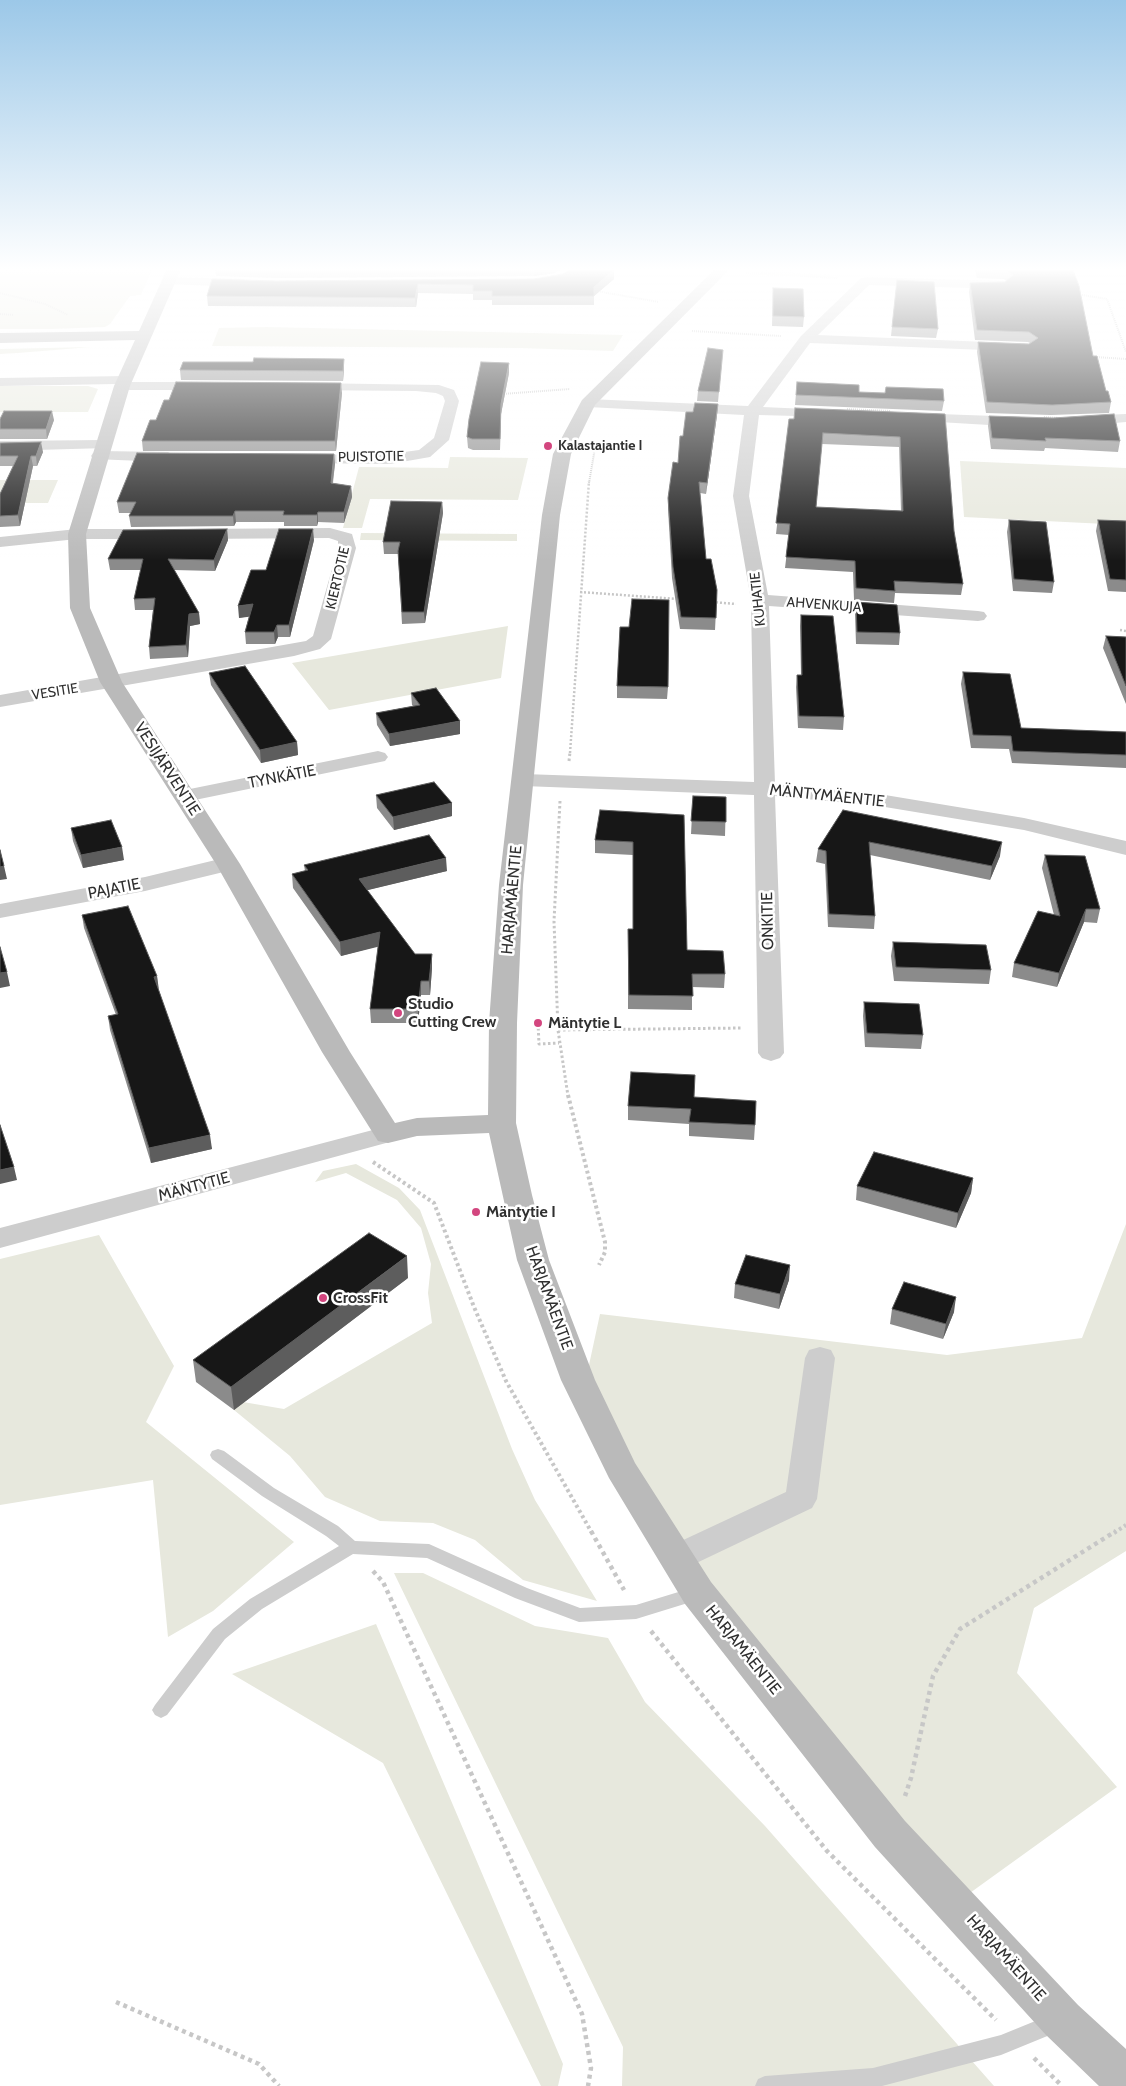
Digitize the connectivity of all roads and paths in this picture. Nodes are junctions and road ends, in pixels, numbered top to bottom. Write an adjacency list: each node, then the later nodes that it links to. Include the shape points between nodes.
1 (131, 366): 5 (street, VESIJÄRVENTIE)
2 (634, 366): 9 (street, HARJAMÄENTIE)
3 (785, 366): 10 (street)
4 (0, 382): 5 (street)
5 (124, 383): 6 (street); 17 (street, VESIJÄRVENTIE)
6 (220, 386)
7 (289, 387): 19 (street, PUISTOTIE, via 416,387 439,389 449,393 452,401 441,440 424,454 390,459)
8 (496, 394): 9 (path, via 578,388)
9 (601, 399): 10 (street); 22 (path, via 590,475); 32 (street, HARJAMÄENTIE, via 570,433 562,454 551,515)
10 (752, 410): 11 (street); 24 (street, KUHATIE, via 741,496)
11 (840, 414)
12 (898, 417): 14 (street)
13 (1126, 418): 15 (street)
14 (1042, 422)
15 (1069, 422)
16 (0, 446): 17 (street)
17 (101, 451): 18 (street); 20 (street, VESIJÄRVENTIE)
18 (186, 457)
19 (283, 458)
20 (77, 534): 21 (street); 29 (street, VESIJÄRVENTIE, via 80,608); 29 (street, KIERTOTIE, via 330,533 346,538 347,548 325,630 322,639 314,645)
21 (0, 542)
22 (580, 592): 23 (path); 33 (path, via 569,761)
23 (684, 600)
24 (760, 600): 25 (path, via 750,605); 26 (street, AHVENKUJA); 34 (street, KUHATIE)
25 (703, 601)
26 (978, 616)
27 (1120, 630): 28 (path)
28 (1126, 631)
29 (110, 682): 30 (street, VESITIE); 35 (street, VESIJÄRVENTIE)
30 (0, 701)
31 (378, 757): 35 (street, TYNKÄTIE)
32 (524, 780): 33 (street, MÄNTYMÄENTIE); 44 (street, HARJAMÄENTIE, via 511,885 503,1023)
33 (562, 781): 34 (street, MÄNTYMÄENTIE); 41 (path, via 554,922)
34 (764, 790): 36 (street, MÄNTYMÄENTIE, via 879,800 1024,824); 40 (street, ONKITIE)
35 (186, 796): 37 (street, VESIJÄRVENTIE)
36 (1126, 848)
37 (228, 864): 38 (street, PAJATIE, via 145,884); 45 (street, VESIJÄRVENTIE, via 336,1052)
38 (0, 911)
39 (538, 1023): 42 (path, via 538,1044)
40 (770, 1027): 41 (path); 43 (street, ONKITIE)
41 (558, 1030): 42 (path)
42 (560, 1043): 48 (path, via 570,1109 606,1252)
43 (771, 1053)
44 (502, 1123): 45 (street, via 417,1127); 53 (street, HARJAMÄENTIE, via 533,1260 578,1380 621,1469)
45 (388, 1134): 46 (street, MÄNTYTIE)
46 (361, 1143): 47 (street, MÄNTYTIE); 55 (path, via 374,1164 434,1203 506,1381)
47 (0, 1238)
48 (598, 1264)
49 (820, 1358): 53 (street, via 801,1499)
50 (218, 1455): 52 (lane)
51 (1126, 1525): 57 (path, via 960,1629 934,1676 912,1778)
52 (351, 1547): 55 (lane, via 429,1551 521,1593 579,1614); 56 (lane, via 256,1604 219,1634); 63 (path, via 384,1582 582,2014 591,2068)
53 (676, 1558): 54 (street, HARJAMÄENTIE)
54 (698, 1593): 55 (lane); 57 (street, HARJAMÄENTIE)
55 (636, 1612): 60 (path, via 827,1850)
56 (161, 1710)
57 (890, 1834): 59 (street, HARJAMÄENTIE)
58 (116, 2002): 62 (path, via 259,2064)
59 (1062, 2020): 60 (lane); 61 (street, HARJAMÄENTIE)
60 (1014, 2038): 64 (lane, via 1001,2045 873,2078); 65 (path)
61 (1126, 2080)
62 (279, 2086)
63 (588, 2086)
64 (765, 2086)
65 (1062, 2086)

